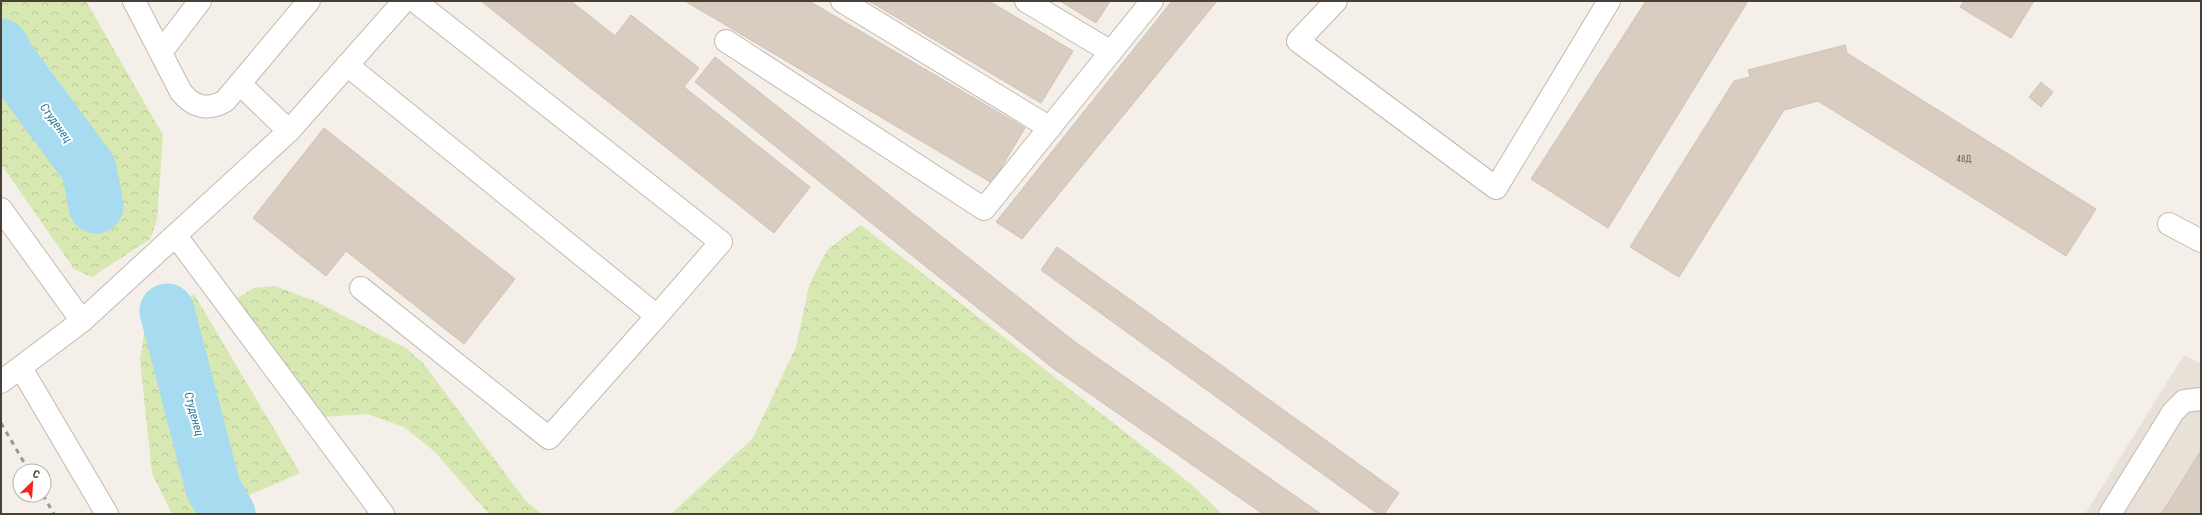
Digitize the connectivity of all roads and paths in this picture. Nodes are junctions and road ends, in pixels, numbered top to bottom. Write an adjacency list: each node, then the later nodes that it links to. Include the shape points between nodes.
1 (134, 1): 12 (lane)
2 (200, 1): 12 (lane)
3 (309, 1): 15 (lane)
4 (404, 1): 14 (lane)
5 (415, 1): 23 (lane, via 721,242)
6 (842, 1): 16 (lane)
7 (1026, 1): 13 (lane)
8 (1152, 1): 13 (lane)
9 (1336, 1): 10 (lane, via 1298,41 1496,188)
10 (1609, 1)
11 (726, 41): 16 (lane, via 984,209)
12 (161, 52): 15 (lane, via 181,92 187,100 196,105 216,106)
13 (1110, 52): 16 (lane)
14 (347, 65): 17 (lane); 23 (lane)
15 (240, 84): 17 (lane)
16 (1050, 128)
17 (289, 131): 20 (lane)
18 (1, 209): 24 (lane)
19 (2170, 224): 21 (lane)
20 (176, 236): 24 (lane); 29 (lane)
21 (2201, 241)
22 (360, 288): 23 (lane, via 548,438)
23 (657, 316)
24 (82, 321): 25 (lane)
25 (21, 368): 26 (lane); 28 (lane)
26 (1, 382)
27 (2201, 399): 30 (lane, via 2184,401 2174,412)
28 (107, 514)
29 (383, 514)
30 (2110, 514)

